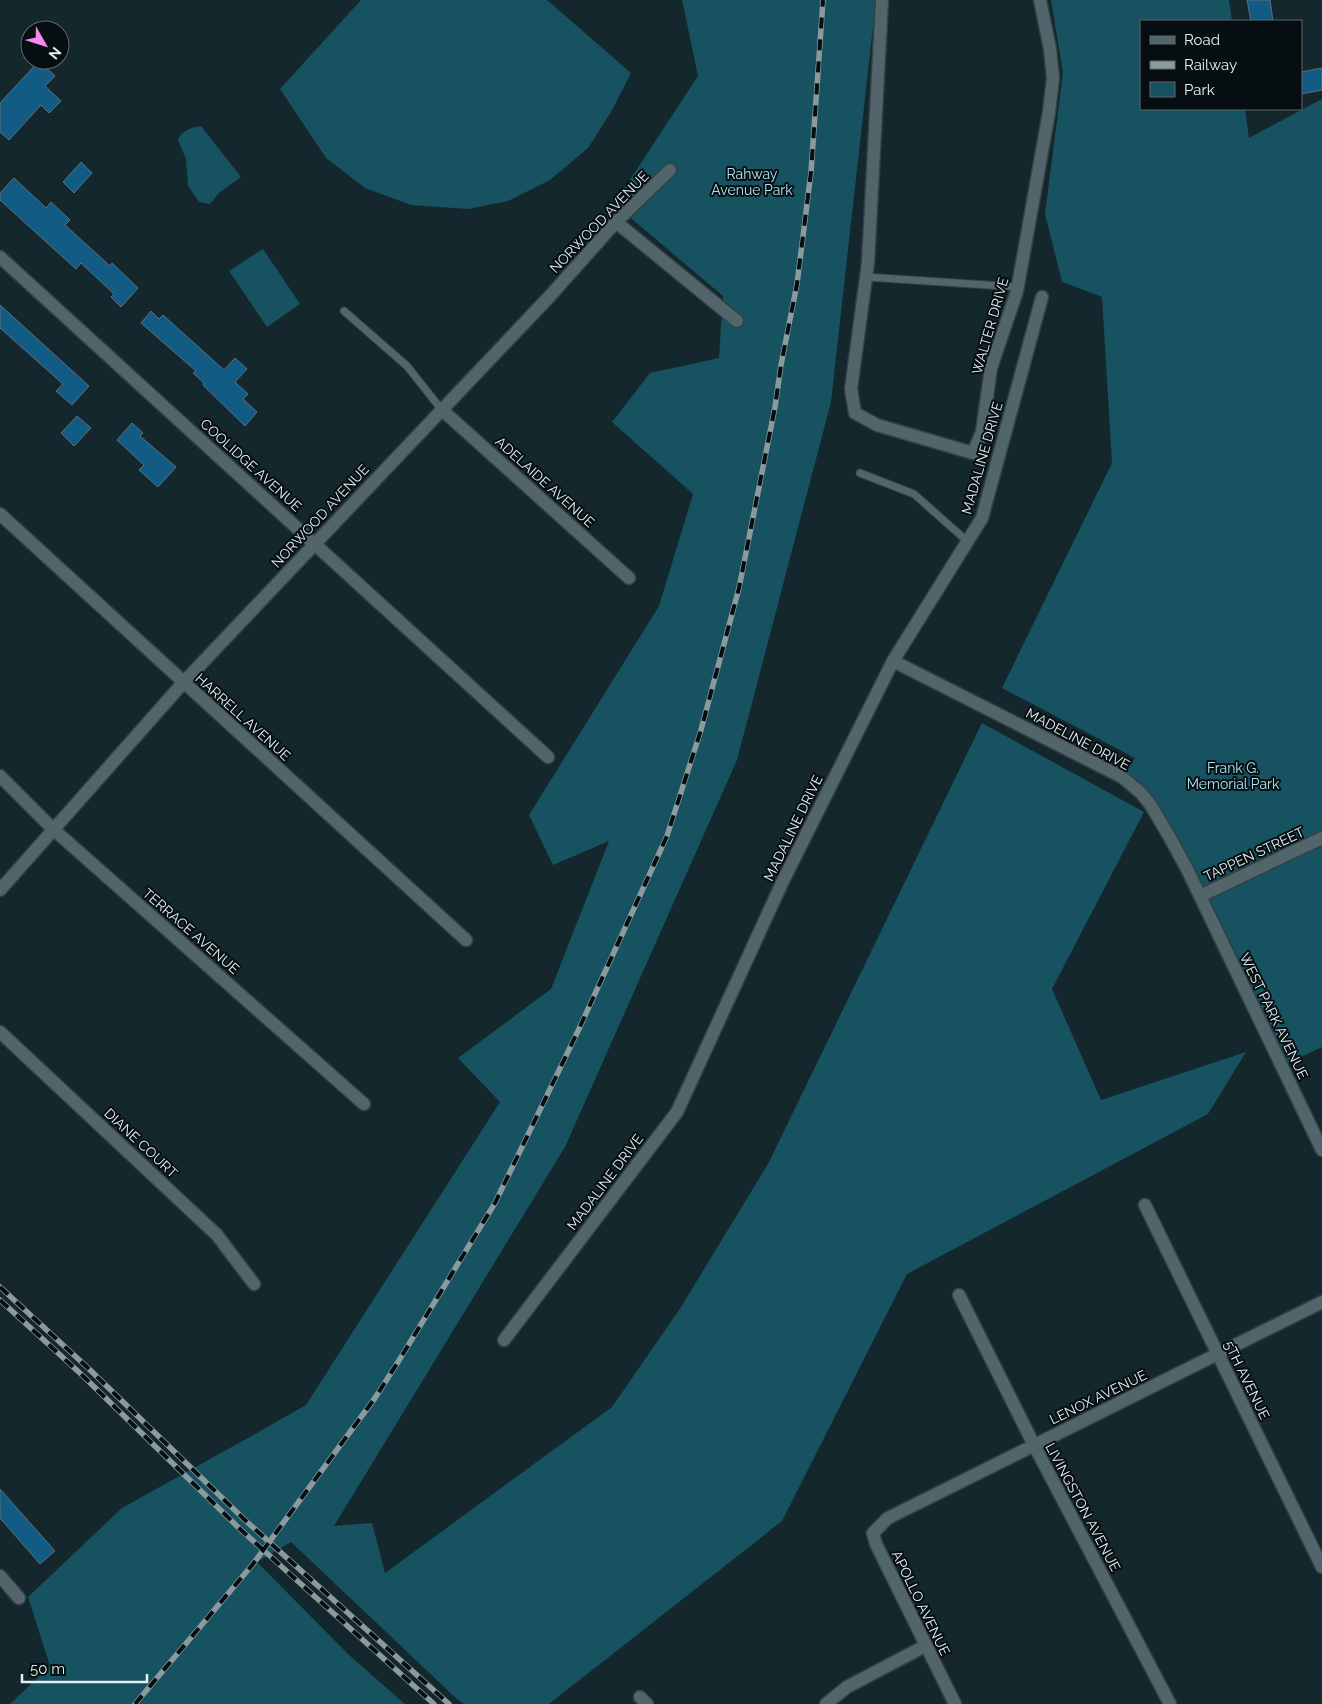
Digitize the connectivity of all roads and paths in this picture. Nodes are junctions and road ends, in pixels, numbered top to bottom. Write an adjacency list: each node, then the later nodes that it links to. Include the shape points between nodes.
1 (882, 0): 6 (street, WALTER DRIVE)
2 (1040, 0): 7 (street, WALTER DRIVE, via 1053,78)
3 (670, 170): 4 (street, NORWOOD AVENUE)
4 (616, 222): 10 (street); 11 (street, NORWOOD AVENUE)
5 (0, 257): 15 (street, COOLIDGE AVENUE)
6 (866, 277): 7 (lane); 7 (street, WALTER DRIVE, via 851,389 855,413 877,425 973,453 982,432 991,368)
7 (1018, 287)
8 (1042, 297): 14 (street, MADALINE DRIVE, via 982,518)
9 (344, 311): 11 (lane, via 407,366)
10 (736, 321)
11 (441, 409): 15 (street, NORWOOD AVENUE); 16 (street, ADELAIDE AVENUE)
12 (860, 473): 14 (lane, via 914,494)
13 (0, 514): 18 (street, HARRELL AVENUE)
14 (967, 541): 17 (street, MADALINE DRIVE)
15 (315, 543): 18 (street, NORWOOD AVENUE); 19 (street, COOLIDGE AVENUE)
16 (629, 578)
17 (893, 661): 24 (street, MADELINE DRIVE, via 1122,777 1141,793 1159,817); 33 (street, MADALINE DRIVE, via 782,883 677,1112)
18 (184, 683): 21 (street, NORWOOD AVENUE); 25 (street, HARRELL AVENUE)
19 (548, 758)
20 (0, 776): 21 (street, TERRACE AVENUE)
21 (53, 829): 23 (street, NORWOOD AVENUE); 27 (street, TERRACE AVENUE)
22 (1322, 838): 24 (street, TAPPEN STREET)
23 (0, 890)
24 (1200, 896): 28 (street, WEST PARK AVENUE)
25 (466, 940)
26 (0, 1032): 30 (street, DIANE COURT, via 217,1235)
27 (364, 1104)
28 (1322, 1150)
29 (1145, 1205): 34 (street, 5TH AVENUE)
30 (254, 1284)
31 (959, 1295): 35 (street, LIVINGSTON AVENUE)
32 (1322, 1302): 34 (street, LENOX AVENUE)
33 (504, 1340)
34 (1218, 1354): 35 (street, LENOX AVENUE); 37 (street, 5TH AVENUE)
35 (1034, 1445): 36 (street, LENOX AVENUE); 43 (street, LIVINGSTON AVENUE)
36 (888, 1518): 40 (street, APOLLO AVENUE, via 873,1532 876,1544)
37 (1322, 1567)
38 (0, 1576): 39 (street)
39 (20, 1598)
40 (925, 1646): 41 (street, via 847,1687); 42 (street, APOLLO AVENUE)
41 (826, 1704)
42 (955, 1704)
43 (1170, 1704)

